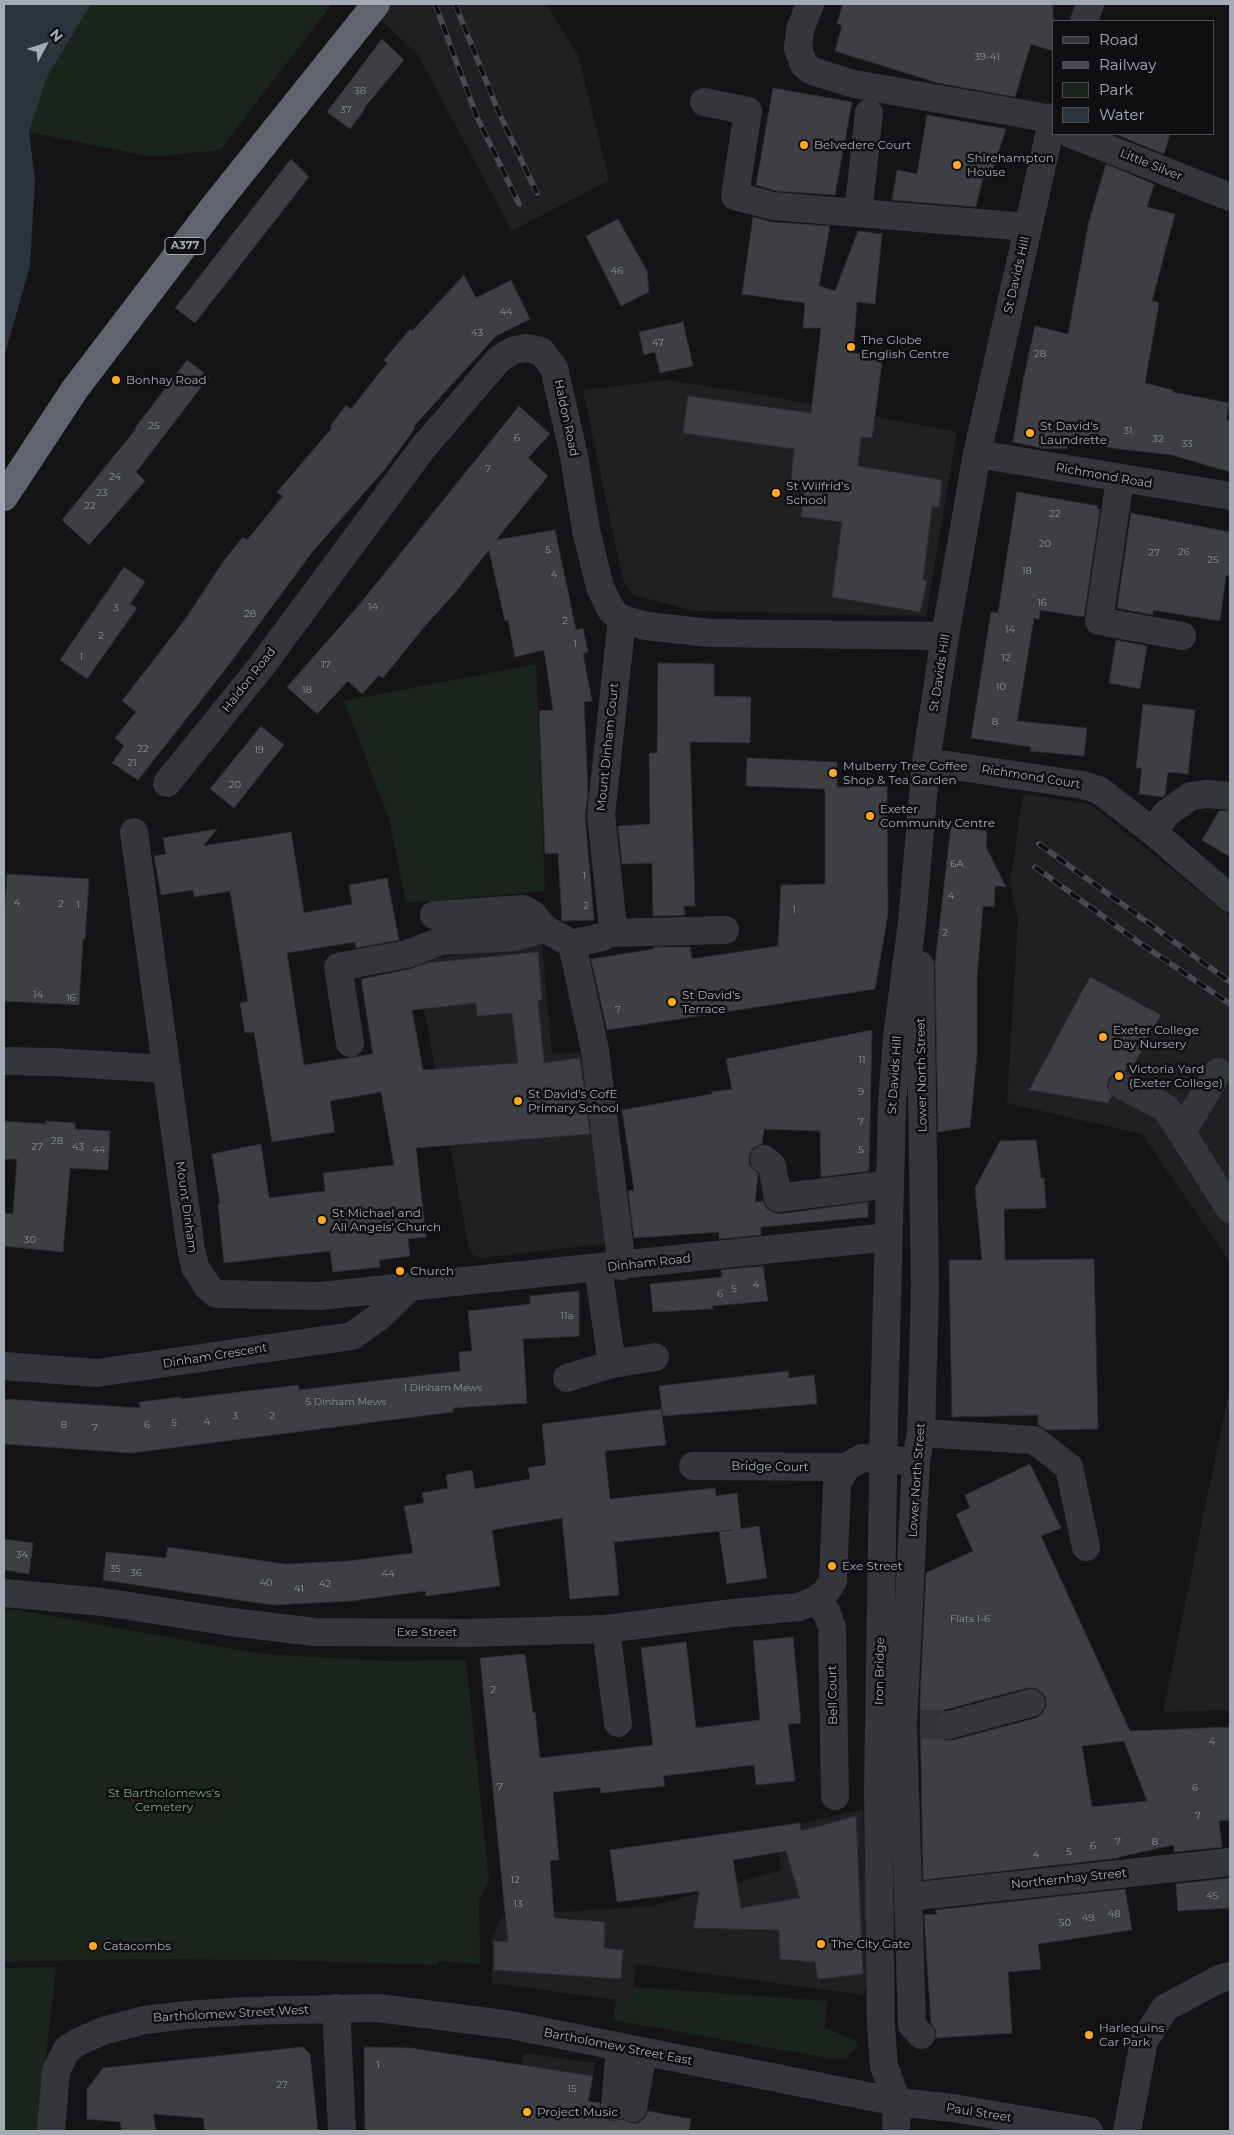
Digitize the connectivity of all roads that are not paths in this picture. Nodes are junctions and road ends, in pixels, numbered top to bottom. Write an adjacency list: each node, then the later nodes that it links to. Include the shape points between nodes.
1 (376, 4): 16 (highway, A377, via 216,204 75,389)
2 (810, 4): 7 (street, Little Silver, via 800,30 798,48 804,65 812,72 854,84)
3 (1090, 4): 4 (street)
4 (1084, 20)
5 (704, 102): 11 (street, via 748,111 735,196 773,206)
6 (869, 114): 11 (street)
7 (1052, 123)
8 (1053, 135): 12 (street, St Davids Hill)
9 (1082, 135): 10 (street, Little Silver)
10 (1230, 197)
11 (858, 213): 12 (street)
12 (1028, 227): 13 (street, St Davids Hill)
13 (977, 454): 14 (street, Richmond Road); 18 (street, St Davids Hill)
14 (1120, 479): 15 (street, Richmond Road); 19 (street, via 1099,621)
15 (1230, 496)
16 (4, 497)
17 (622, 619): 18 (street, via 646,626 710,633); 21 (street, Haldon Road, via 611,610 600,587 554,368 541,351 514,350 499,359 422,449 260,668); 30 (street, Mount Dinham Court, via 601,815 613,927)
18 (945, 636): 20 (street, St Davids Hill)
19 (1182, 636)
20 (926, 762): 23 (street, Richmond Court, via 1083,785 1099,790); 27 (street, St Davids Hill)
21 (167, 783)
22 (1230, 796): 23 (street, via 1191,796 1167,813)
23 (1152, 831): 25 (street, Richmond Court)
24 (134, 832): 34 (street, Mount Dinham)
25 (1230, 898)
26 (434, 916): 28 (street, via 523,909)
27 (912, 922): 39 (street, St Davids Hill, via 893,1085); 48 (street, Lower North Street, via 919,948 920,974 924,1288)
28 (545, 929): 31 (street); 32 (street, via 514,937 441,941 406,954 338,967)
29 (725, 930): 30 (street)
30 (609, 933): 31 (street)
31 (572, 944): 42 (street, via 595,1050)
32 (350, 1043)
33 (4, 1061): 34 (street)
34 (167, 1069): 43 (street, Mount Dinham, via 191,1249 195,1267 208,1287 216,1294 320,1296)
35 (1218, 1072): 37 (street)
36 (1123, 1086): 37 (street, via 1166,1108)
37 (1182, 1132): 40 (street)
38 (764, 1159): 39 (street, via 772,1166 778,1198)
39 (890, 1184): 41 (street, St Davids Hill)
40 (1230, 1209)
41 (888, 1237): 42 (street, Dinham Road); 66 (street, Iron Bridge, bridge, via 878,1790 881,2027 884,2066)
42 (610, 1267): 43 (street, Dinham Road); 45 (street)
43 (409, 1288): 46 (street, Dinham Crescent, via 380,1316 352,1336 97,1373)
44 (655, 1357): 45 (street)
45 (612, 1364): 47 (street)
46 (4, 1366)
47 (567, 1378)
48 (920, 1433): 49 (street, Lower North Street); 52 (street, via 1034,1440 1069,1467)
49 (916, 1462): 51 (street, via 862,1458); 61 (street, Lower North Street)
50 (693, 1466): 51 (street, Bridge Court)
51 (846, 1467): 54 (street, Exe Street, via 837,1485 833,1580 826,1593)
52 (1086, 1546)
53 (4, 1593): 55 (street, Exe Street, via 103,1602 315,1632)
54 (815, 1600): 55 (street, Exe Street, via 798,1607); 59 (street, Bell Court, via 827,1612 832,1628)
55 (606, 1629): 57 (street)
56 (1031, 1703): 58 (street)
57 (618, 1722)
58 (949, 1725)
59 (835, 1796)
60 (1230, 1862): 61 (street, Northernhay Street)
61 (908, 1897): 64 (street, Lower North Street, via 912,2025)
62 (1230, 1976): 72 (street, via 1165,2008 1144,2041)
63 (336, 2008): 65 (street, Bartholomew Street East, via 378,2008 435,2014 511,2025); 68 (street, Bartholomew Street West, via 245,2011 144,2020 103,2031 67,2049 56,2071); 69 (street)
64 (920, 2035)
65 (631, 2050): 66 (street, Bartholomew Street East); 67 (street)
66 (897, 2102): 70 (street); 71 (street, Paul Street)
67 (624, 2107)
68 (51, 2131)
69 (342, 2131)
70 (896, 2131)
71 (1089, 2131)
72 (1127, 2131)

